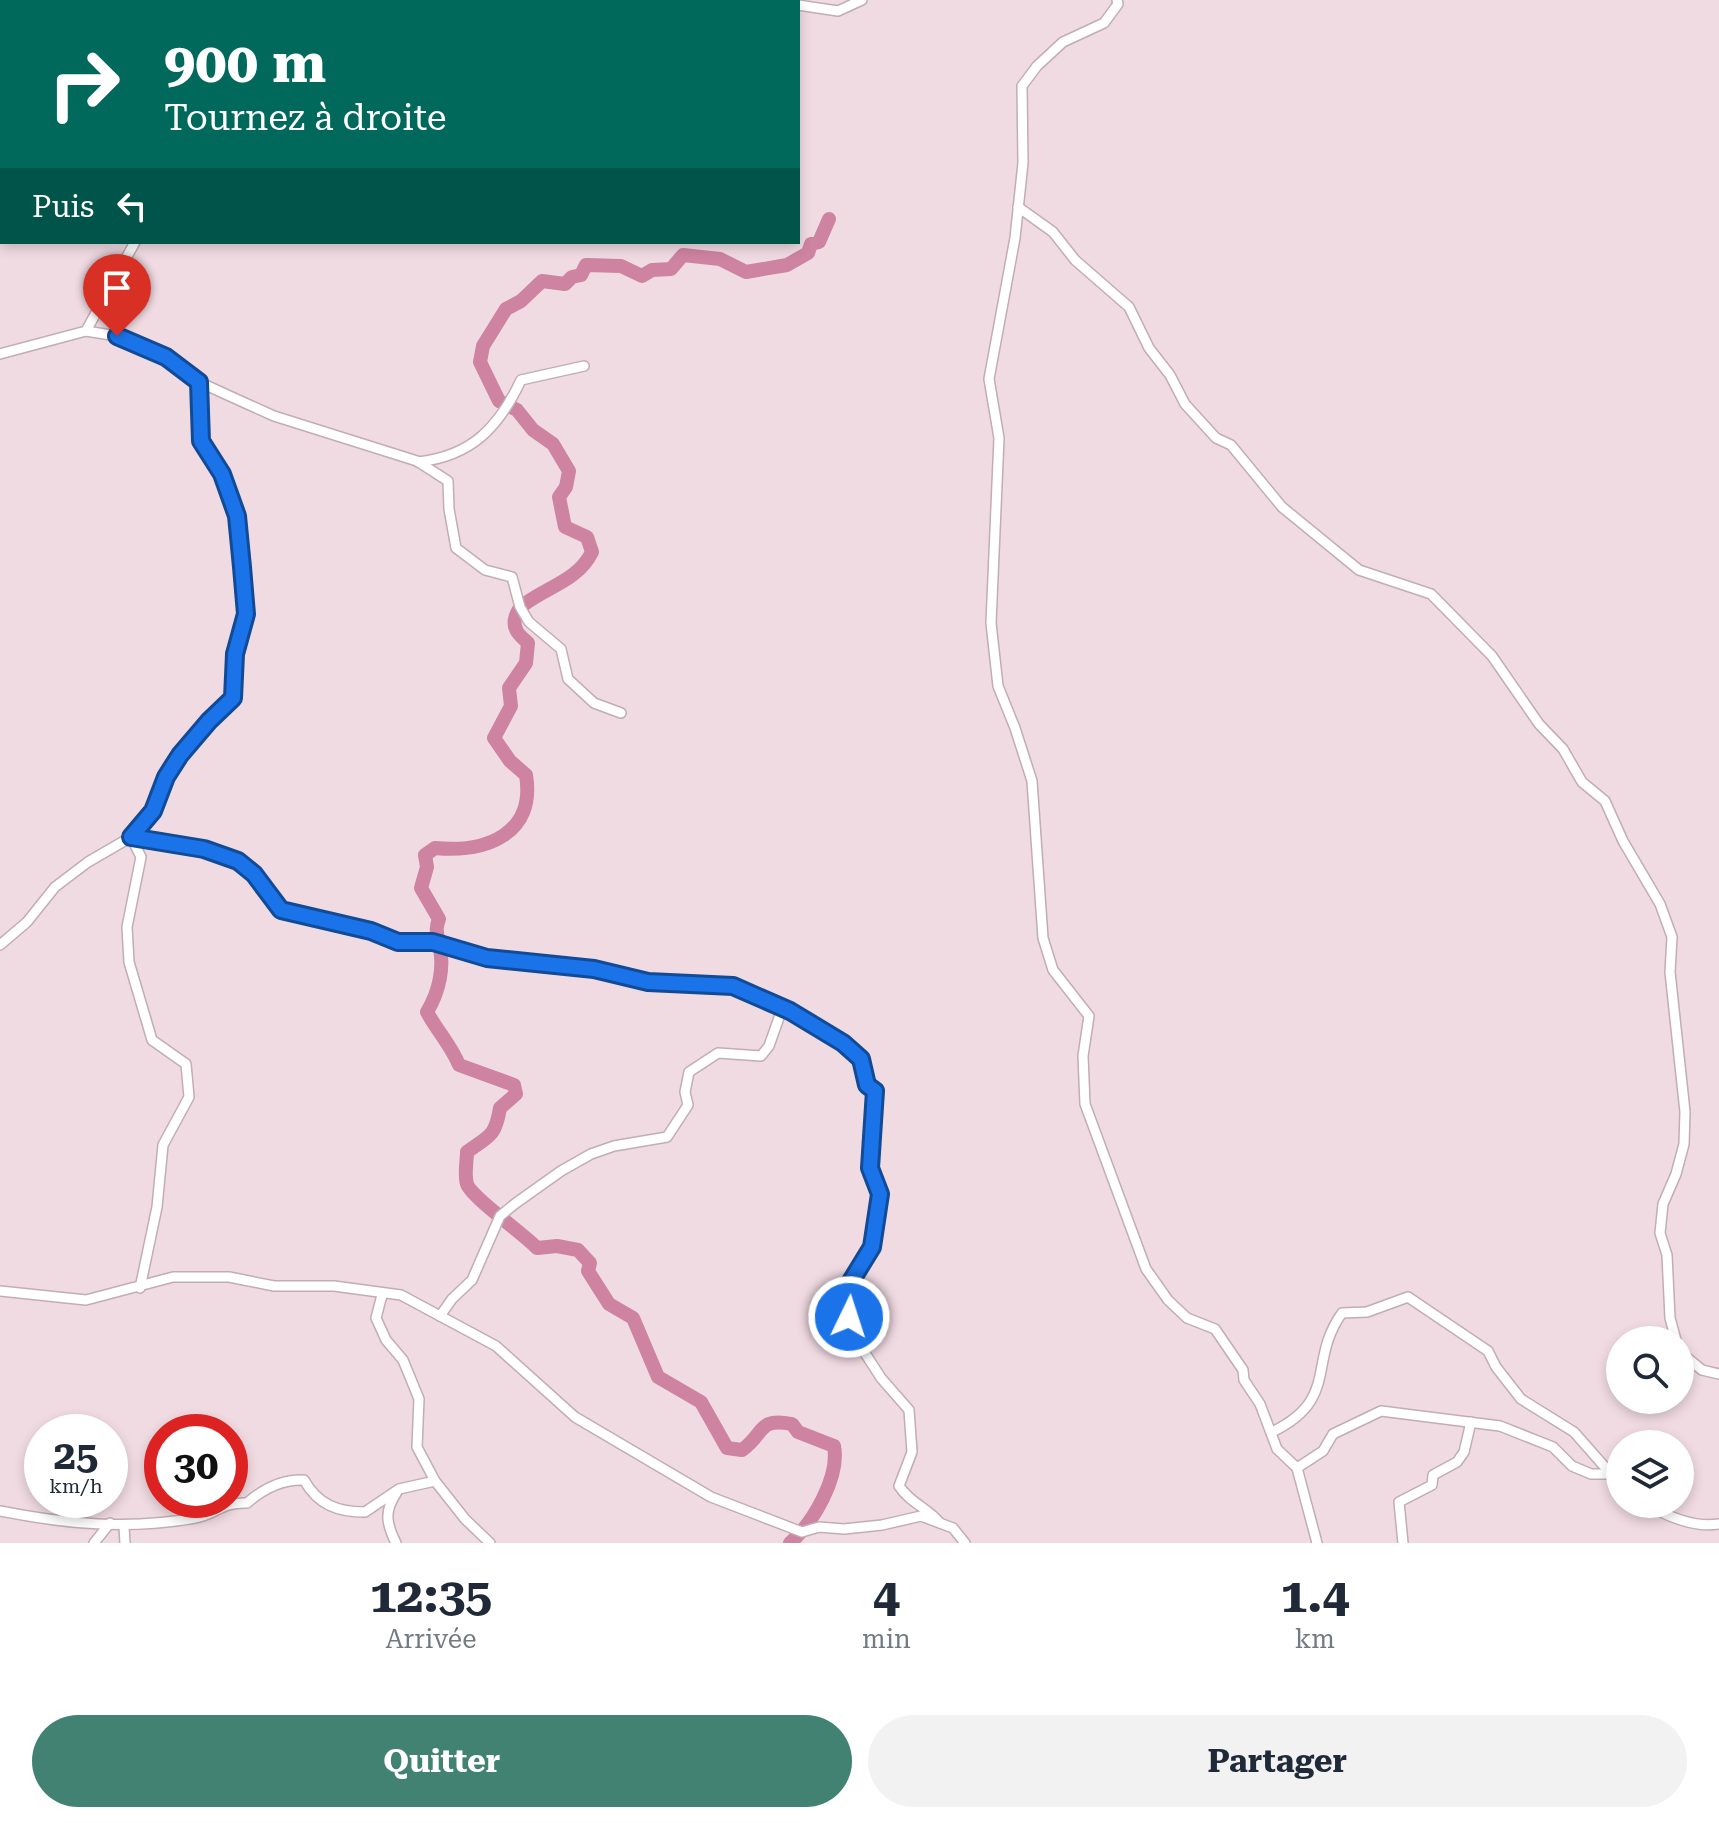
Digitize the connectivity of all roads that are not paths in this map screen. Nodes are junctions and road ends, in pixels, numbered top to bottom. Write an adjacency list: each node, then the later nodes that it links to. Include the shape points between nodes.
1 (508, 0): 2 (street)
2 (543, 0)
3 (862, 0): 5 (street, via 838,11)
4 (1117, 0): 6 (street, via 1104,23 1063,42 1022,86)
5 (800, 5)
6 (1018, 207): 21 (street, via 1053,232 1075,260 1129,307 1185,404 1216,438 1231,445 1282,507 1359,570 1431,594 1492,656 1582,782 1605,801 1672,937 1670,972 1685,1112 1684,1144 1663,1204 1660,1233 1667,1255); 25 (street, via 989,379 999,438 991,623 998,686 1032,781 1043,938 1053,970 1089,1016 1083,1056 1085,1104 1146,1269 1187,1318 1215,1329 1243,1370)
7 (134, 244): 8 (street)
8 (86, 331): 9 (street); 11 (street, via 117,336 166,357)
9 (0, 354)
10 (584, 366): 12 (street, via 521,380 496,425 465,450)
11 (199, 382): 12 (street, via 274,416); 14 (street, via 201,441 222,474 237,516 246,614 235,654 233,698 180,755 153,811)
12 (418, 462): 13 (street, via 448,481 456,548 485,570 512,577 529,622 561,649 568,679 594,703)
13 (621, 713)
14 (131, 837): 15 (street, via 55,887); 16 (street, via 204,849 238,861 281,910 398,942 433,942 487,958 594,969 648,982 733,986); 17 (street, via 141,857 127,927 129,962 152,1040 186,1064 189,1097 163,1145)
15 (0, 945)
16 (782, 1009): 20 (street, via 761,1056 718,1053 689,1072 688,1105 667,1137 591,1154 500,1216 472,1280); 34 (street, via 843,1043 861,1059 867,1085 875,1091 870,1168 880,1194 872,1247 845,1291 863,1350 909,1410 912,1452 899,1486 910,1502 928,1509)
17 (140, 1288): 18 (street, via 86,1300); 19 (street, via 173,1277 229,1277)
18 (0, 1291)
19 (382, 1295): 20 (street, via 401,1295); 29 (street, via 376,1318 403,1360 419,1399 417,1447)
20 (440, 1316): 34 (street, via 496,1346 575,1417 711,1497 802,1532 921,1516)
21 (1672, 1326)
22 (1694, 1363): 23 (street)
23 (1719, 1374)
24 (1471, 1422): 26 (street, via 1381,1411 1333,1434 1323,1451); 28 (street, via 1500,1426 1553,1447 1572,1466); 43 (street, via 1457,1462 1433,1475 1432,1485 1399,1502)
25 (1272, 1432): 26 (street, via 1277,1449); 27 (street, via 1303,1414 1324,1369 1325,1345 1342,1313 1367,1312 1408,1297 1488,1351 1521,1399 1574,1432)
26 (1297, 1468): 42 (street)
27 (1606, 1468)
28 (1606, 1474)
29 (435, 1481): 30 (street); 40 (street)
30 (399, 1489): 36 (street, via 365,1512 349,1512 319,1500 304,1480 294,1480 261,1491 247,1503 229,1503 198,1517); 39 (street, via 389,1504 387,1524)
31 (0, 1511): 33 (street)
32 (1677, 1518): 35 (street)
33 (110, 1523): 36 (street); 37 (street)
34 (940, 1523): 41 (street, via 953,1528)
35 (1719, 1524)
36 (124, 1527): 38 (street)
37 (94, 1543)
38 (125, 1543)
39 (396, 1543)
40 (490, 1543)
41 (965, 1543)
42 (1317, 1543)
43 (1403, 1543)

